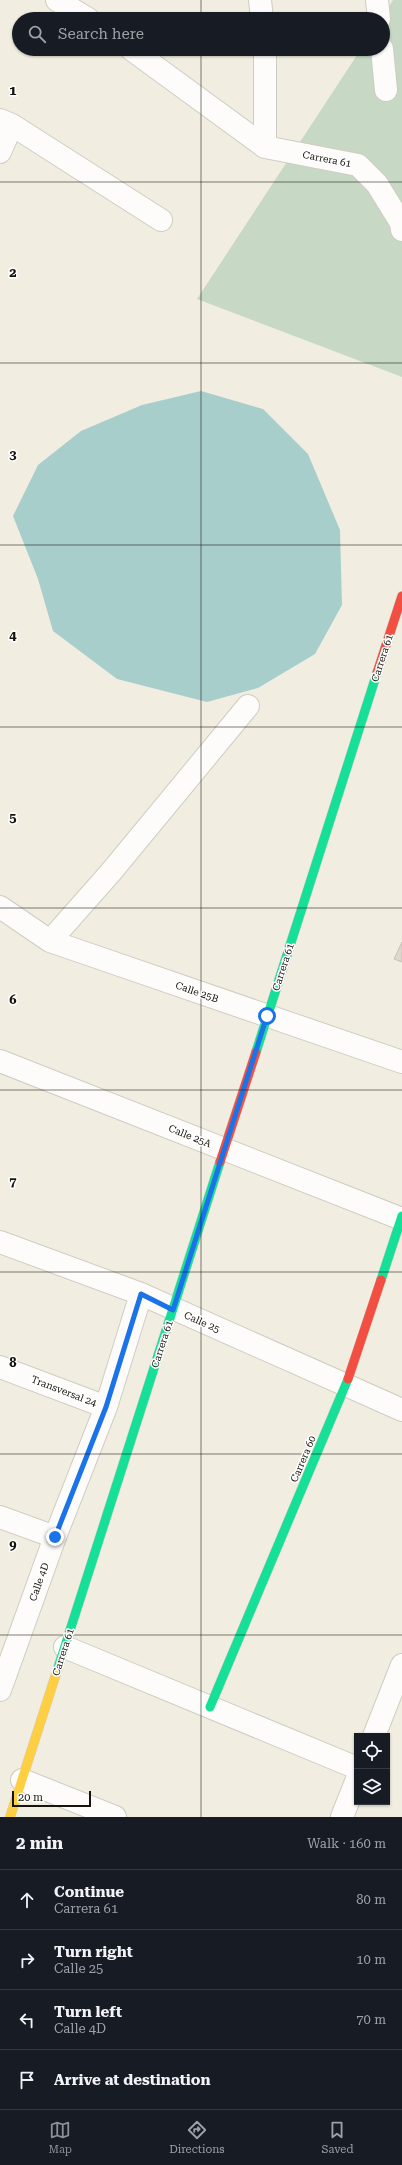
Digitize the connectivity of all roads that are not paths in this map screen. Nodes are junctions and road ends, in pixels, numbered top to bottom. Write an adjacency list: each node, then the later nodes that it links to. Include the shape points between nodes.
1 (57, 0): 4 (street)
2 (260, 0): 5 (street)
3 (377, 0): 6 (street)
4 (77, 12)
5 (261, 12)
6 (378, 12)
7 (141, 56): 12 (street)
8 (265, 56): 12 (street)
9 (383, 56): 10 (street)
10 (386, 90)
11 (6, 122): 13 (street); 14 (street)
12 (265, 147): 15 (street, Carrera 61, via 358,165 377,184 401,223)
13 (0, 152)
14 (161, 220)
15 (402, 230)
16 (402, 596): 20 (street, Carrera 61)
17 (248, 706): 19 (street, via 112,872)
18 (0, 907): 19 (street, Calle 25B)
19 (50, 941): 20 (street, Calle 25B)
20 (267, 1016): 22 (street, Calle 25B); 23 (street, Carrera 61)
21 (0, 1061): 23 (street, Calle 25A)
22 (402, 1062)
23 (224, 1150): 24 (street, Calle 25A); 27 (street, Carrera 61)
24 (402, 1218): 29 (street, Carrera 60)
25 (0, 1242): 26 (street, Calle 25)
26 (141, 1294): 27 (street, Calle 25); 30 (street, Calle 4D)
27 (173, 1310): 29 (street, Calle 25); 34 (street, Carrera 61)
28 (0, 1367): 30 (street, Transversal 24)
29 (346, 1386): 31 (street, Calle 25); 37 (street, Carrera 60)
30 (106, 1407): 33 (street, Calle 4D)
31 (402, 1410)
32 (0, 1517): 33 (street)
33 (55, 1537): 36 (street, Calle 4D)
34 (65, 1646): 37 (street); 40 (street, Carrera 61)
35 (402, 1665): 38 (street)
36 (1, 1683)
37 (210, 1707): 39 (street)
38 (375, 1733)
39 (354, 1767)
40 (22, 1780): 42 (street, Carrera 61); 43 (street)
41 (354, 1787): 44 (street)
42 (10, 1817)
43 (115, 1817)
44 (342, 1817)

